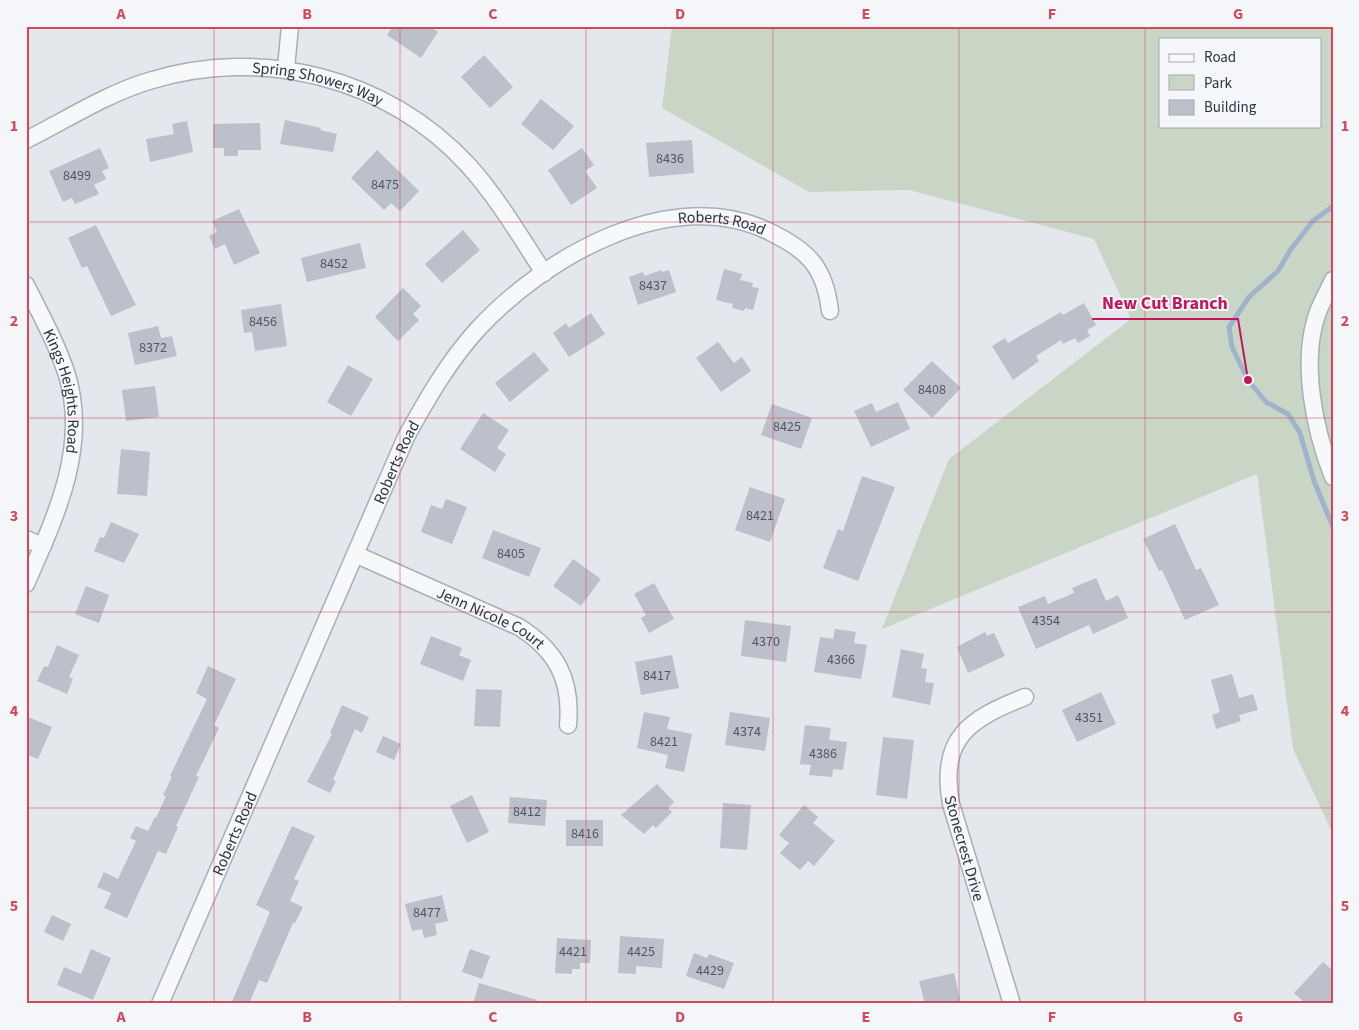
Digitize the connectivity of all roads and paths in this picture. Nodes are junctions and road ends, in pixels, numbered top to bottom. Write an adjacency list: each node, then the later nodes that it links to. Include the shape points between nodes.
1 (290, 26): 2 (street)
2 (286, 68): 3 (street, Spring Showers Way, via 208,68 148,81); 4 (street, Spring Showers Way, via 354,87 412,117 441,140 490,192)
3 (26, 140)
4 (544, 273): 7 (street, Roberts Road, via 613,236 647,223 697,215 730,219 762,228 803,253 824,279); 11 (street, Roberts Road, via 510,299 478,330 431,390 406,437)
5 (1333, 280): 8 (street, via 1318,312 1309,367 1315,412)
6 (26, 285): 10 (street, Kings Heights Road, via 57,348 73,405 72,462 63,496)
7 (830, 311)
8 (1333, 476)
9 (26, 538): 10 (street)
10 (43, 546): 12 (street, Kings Heights Road)
11 (357, 555): 14 (street, Jenn Nicole Court, via 537,638 563,674 570,703); 15 (street, Roberts Road)
12 (26, 584)
13 (1025, 697): 16 (street, Stonecrest Drive, via 978,719 955,744 948,764 951,804)
14 (568, 725)
15 (160, 1004)
16 (1012, 1004)

